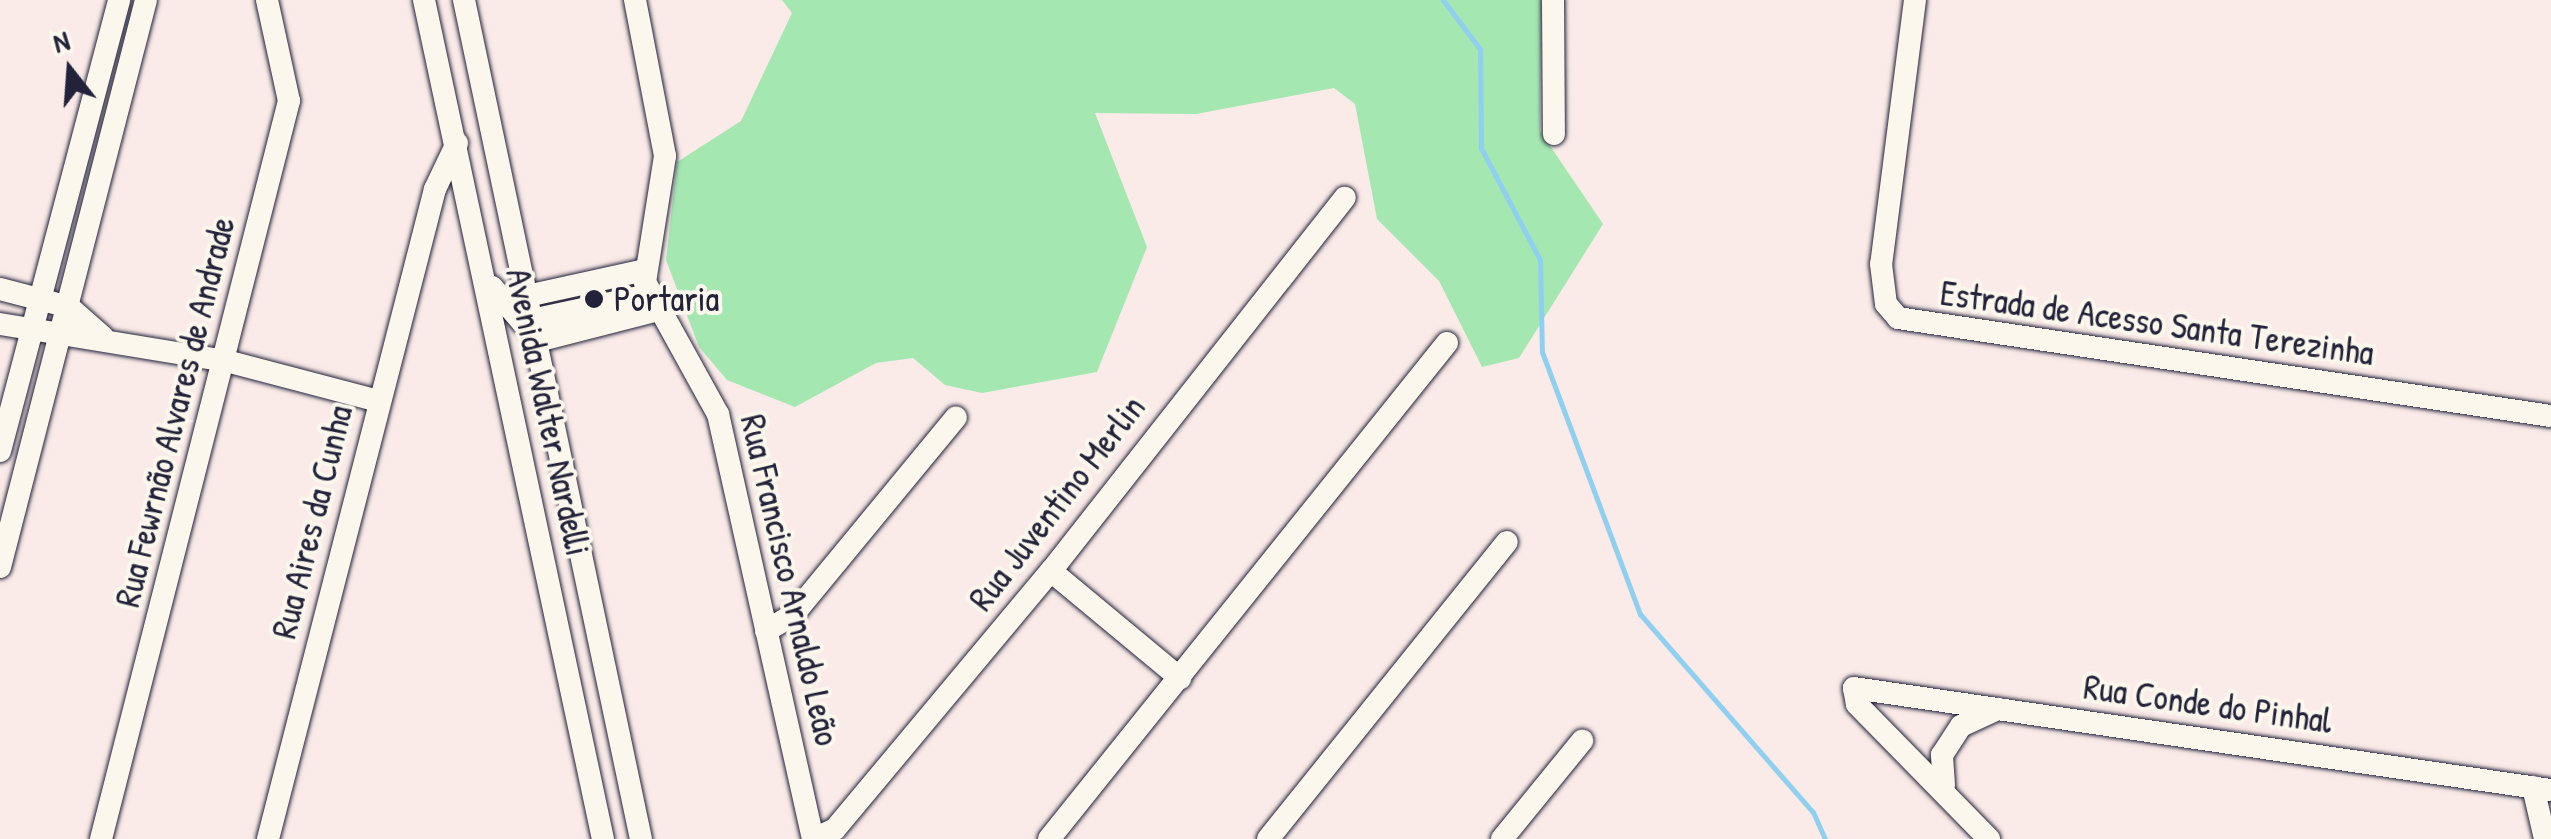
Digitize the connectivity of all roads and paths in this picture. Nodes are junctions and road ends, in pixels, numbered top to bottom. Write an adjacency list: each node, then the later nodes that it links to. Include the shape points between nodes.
1 (118, 0): 17 (street)
2 (146, 0): 18 (street)
3 (267, 0): 25 (street, Rua Fewrnão Alvares de Andrade, via 289,101)
4 (424, 0): 10 (street, Avenida Walter Nardelli)
5 (464, 0): 19 (street, Avenida Walter Nardelli)
6 (635, 0): 16 (street, via 666,156)
7 (1553, 0): 9 (street)
8 (1915, 0): 27 (street, Estrada de Acesso Santa Terezinha, via 1880,280 1898,318)
9 (1554, 134)
10 (457, 143): 12 (street, Avenida Walter Nardelli); 13 (street, Rua Aires da Cunha)
11 (1344, 198): 32 (street, Rua Juventino Merlin)
12 (469, 206): 13 (street); 14 (street, Avenida Walter Nardelli)
13 (431, 224): 26 (street, Rua Aires da Cunha)
14 (480, 259): 19 (street, via 504,309); 41 (street, Avenida Walter Nardelli)
15 (0, 289): 17 (street)
16 (649, 292): 19 (street); 19 (street); 33 (street, Rua Francisco Arnaldo Leão, via 718,414)
17 (36, 298): 18 (street); 21 (street)
18 (69, 307): 22 (street); 23 (street)
19 (532, 319): 42 (street, Avenida Walter Nardelli)
20 (0, 324): 21 (street)
21 (29, 332): 23 (street); 29 (street)
22 (103, 336): 23 (street); 25 (street)
23 (60, 339): 31 (street)
24 (1446, 343): 34 (street)
25 (226, 360): 26 (street); 39 (street, Rua Fewrnão Alvares de Andrade)
26 (379, 401): 40 (street, Rua Aires da Cunha)
27 (2551, 416)
28 (956, 417): 33 (street, via 793,616)
29 (0, 452)
30 (1507, 542): 45 (street)
31 (0, 567)
32 (1051, 570): 34 (street); 43 (street, Rua Juventino Merlin, via 835,829)
33 (766, 631): 43 (street, Rua Francisco Arnaldo Leão)
34 (1180, 678): 44 (street)
35 (1998, 708): 37 (street, via 1961,726 1942,755); 37 (street, Rua Conde do Pinhal, via 1854,688 1856,704); 38 (street, Rua Conde do Pinhal)
36 (1582, 740): 46 (street)
37 (1944, 784): 47 (street)
38 (2542, 789): 48 (street)
39 (101, 839)
40 (268, 839)
41 (603, 839)
42 (640, 839)
43 (813, 839)
44 (1049, 839)
45 (1268, 839)
46 (1502, 839)
47 (1990, 839)
48 (2545, 839)

